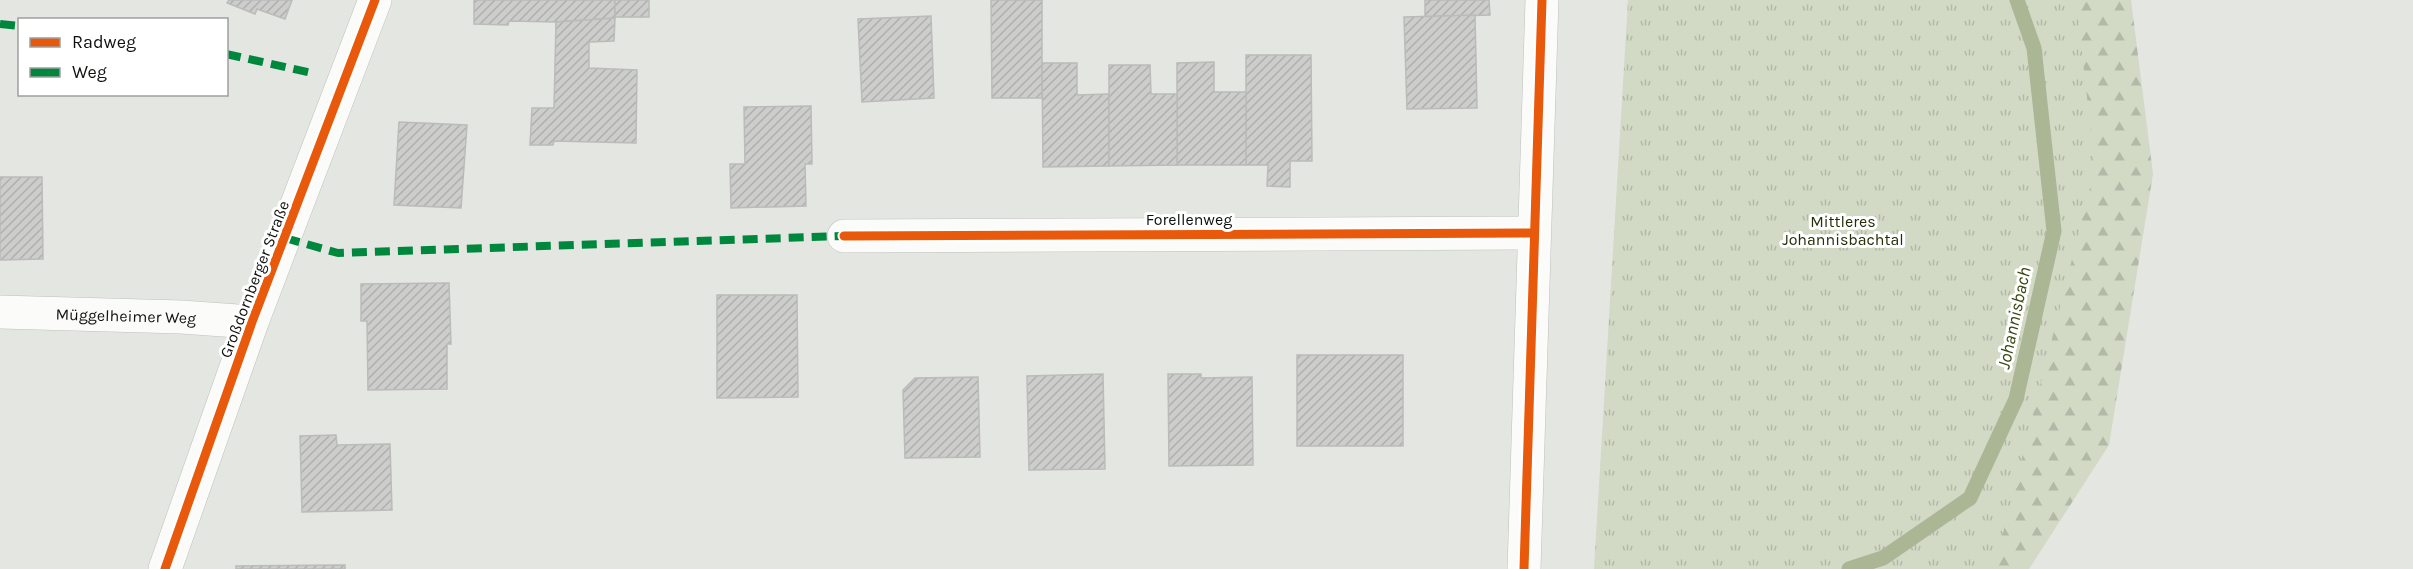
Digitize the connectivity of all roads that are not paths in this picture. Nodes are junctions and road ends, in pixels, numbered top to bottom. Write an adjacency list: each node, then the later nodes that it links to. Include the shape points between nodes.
1 (375, 0): 6 (street, Großdornberger Straße)
2 (1542, 0): 3 (street)
3 (1533, 233): 4 (street, Forellenweg); 8 (street)
4 (844, 236)
5 (0, 312): 6 (street, Müggelheimer Weg, via 181,316)
6 (252, 322): 7 (street, Großdornberger Straße)
7 (165, 569)
8 (1524, 569)

